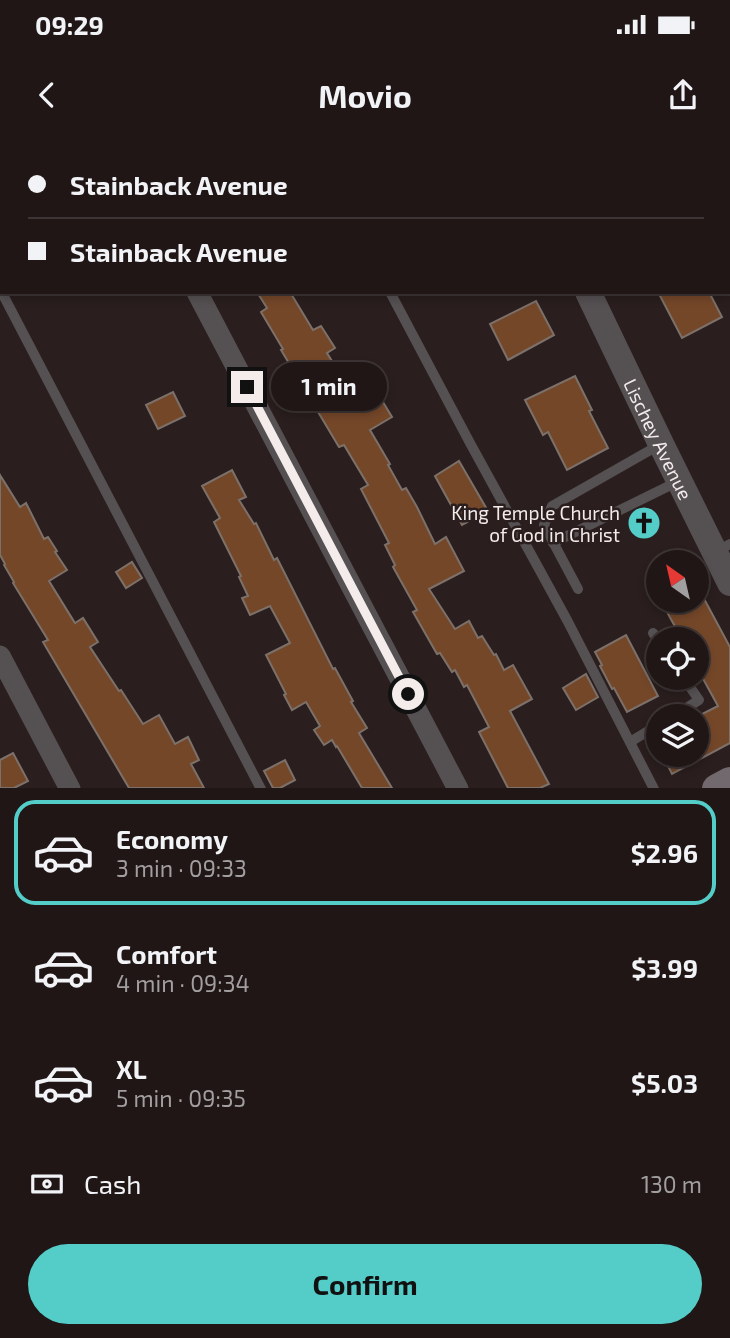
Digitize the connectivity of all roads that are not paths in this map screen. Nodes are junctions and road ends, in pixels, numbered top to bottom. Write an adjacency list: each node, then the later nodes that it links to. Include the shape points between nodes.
1 (3, 294): 17 (lane)
2 (198, 294): 18 (street)
3 (391, 294): 15 (lane)
4 (589, 294): 5 (street, Lischey Avenue)
5 (660, 444): 6 (street, Lischey Avenue); 7 (lane, via 552,506 544,525)
6 (679, 481): 7 (lane); 8 (street, Lischey Avenue)
7 (553, 543): 10 (lane)
8 (722, 548): 9 (street, Lischey Avenue)
9 (730, 583)
10 (578, 589)
11 (0, 656): 16 (street)
12 (692, 690): 13 (lane, via 699,700)
13 (693, 704)
14 (646, 732): 15 (lane)
15 (630, 742): 19 (lane)
16 (69, 788)
17 (260, 788)
18 (457, 788)
19 (653, 788)

